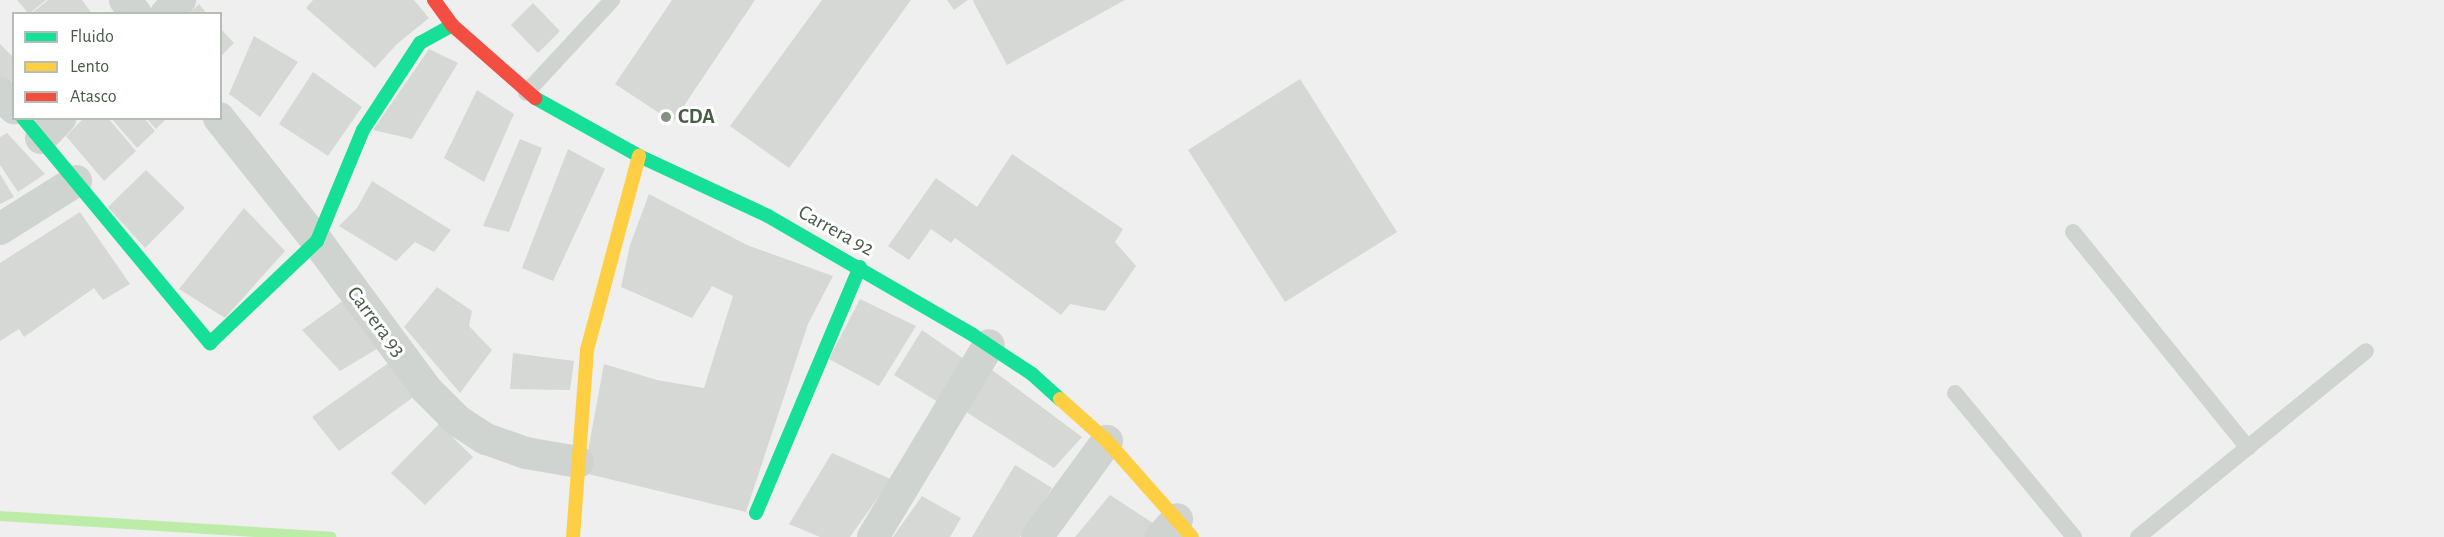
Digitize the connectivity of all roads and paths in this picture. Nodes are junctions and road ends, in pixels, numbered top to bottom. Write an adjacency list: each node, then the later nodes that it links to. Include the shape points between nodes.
1 (125, 0): 5 (street)
2 (180, 0): 6 (street)
3 (434, 0): 7 (street, Carrera 92)
4 (612, 0): 9 (lane)
5 (134, 12)
6 (168, 12)
7 (452, 25): 9 (street, Carrera 92); 17 (street, via 420,43 363,130)
8 (0, 93): 10 (street)
9 (526, 93): 13 (street, Carrera 92)
10 (12, 106)
11 (221, 120): 17 (street, Carrera 93)
12 (41, 125): 14 (street)
13 (639, 156): 18 (street, Carrera 92, via 768,216); 24 (street, via 587,350)
14 (76, 181): 15 (street); 17 (street, via 210,343)
15 (0, 229)
16 (2073, 232): 23 (lane)
17 (317, 241): 24 (street, Carrera 93, via 426,388 458,421 486,439)
18 (860, 267): 19 (street, Carrera 92); 25 (street)
19 (989, 345): 22 (street, Carrera 92, via 1032,374); 28 (street)
20 (2366, 351): 23 (lane)
21 (1955, 393): 30 (lane)
22 (1107, 441): 26 (street, Carrera 92); 29 (street)
23 (2248, 448): 31 (lane)
24 (578, 470): 27 (street)
25 (756, 513)
26 (1177, 531)
27 (573, 537)
28 (873, 537)
29 (1037, 537)
30 (2074, 537)
31 (2138, 537)

